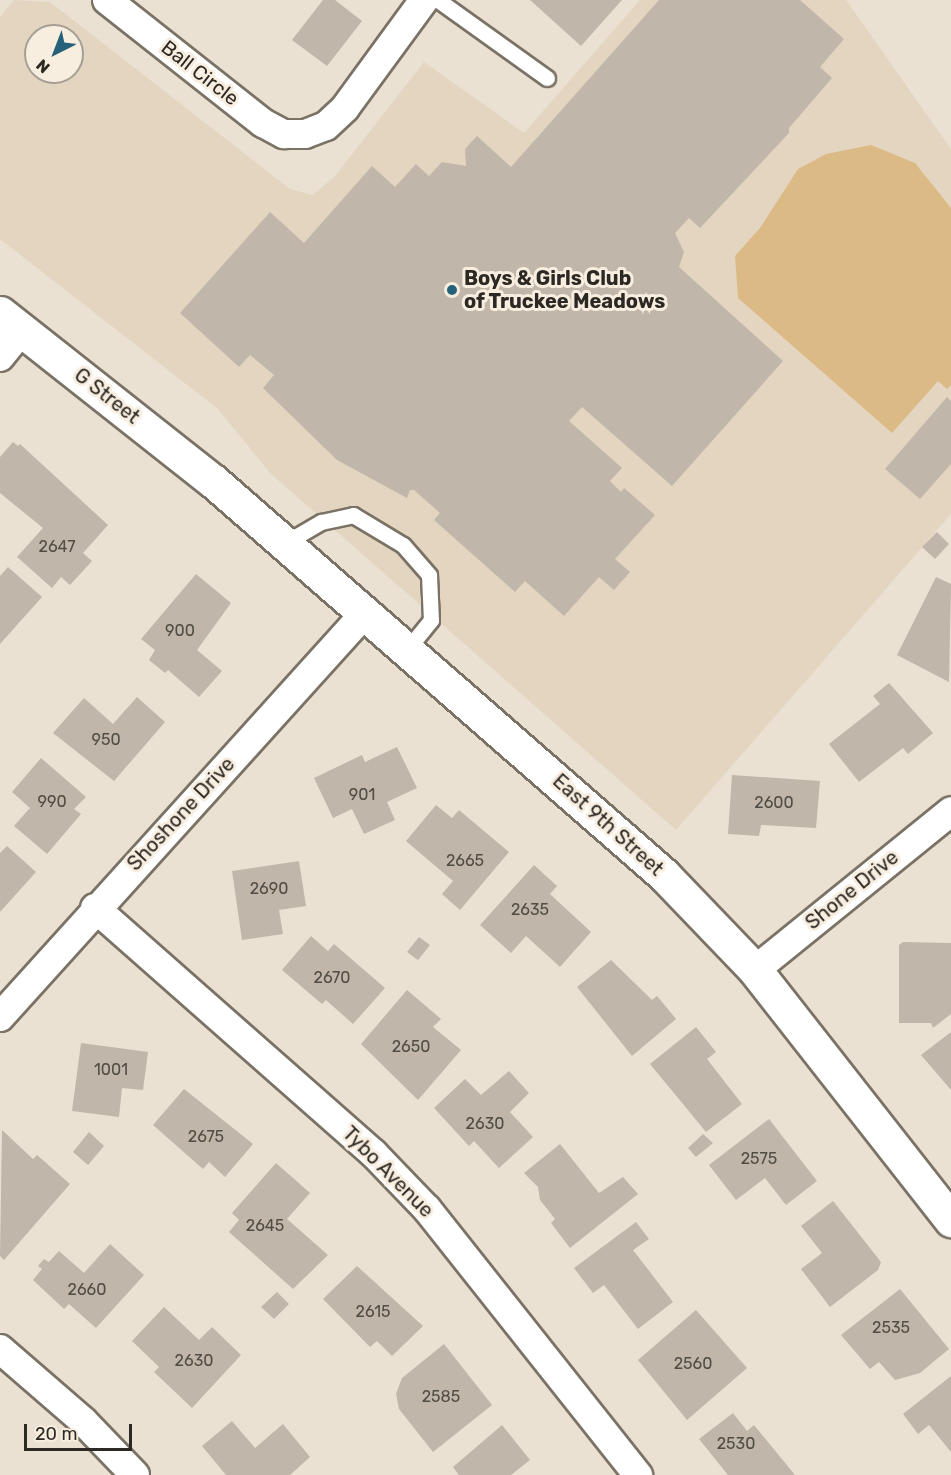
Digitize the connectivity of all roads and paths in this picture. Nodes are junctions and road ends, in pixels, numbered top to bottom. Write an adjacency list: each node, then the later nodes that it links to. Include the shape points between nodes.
1 (107, 0): 2 (street, Ball Circle, via 263,123 284,134 326,126 345,108)
2 (424, 0)
3 (438, 0): 4 (lane)
4 (547, 78)
5 (11, 322): 6 (street); 7 (street, G Street)
6 (0, 357)
7 (213, 481): 8 (street, East 9th Street)
8 (285, 543): 9 (street, East 9th Street); 10 (lane, via 321,522 353,515 403,545 429,575 431,620)
9 (365, 614): 10 (street, East 9th Street); 12 (street, Shoshone Drive)
10 (407, 650): 13 (street, East 9th Street, via 620,834 702,912)
11 (951, 811): 13 (street, Shone Drive)
12 (95, 908): 14 (street, Shoshone Drive); 18 (street, Tybo Avenue, via 374,1154 428,1209)
13 (755, 970): 15 (street, East 9th Street)
14 (0, 1017)
15 (951, 1220)
16 (0, 1348): 17 (street, via 82,1421)
17 (135, 1475)
18 (638, 1475)

